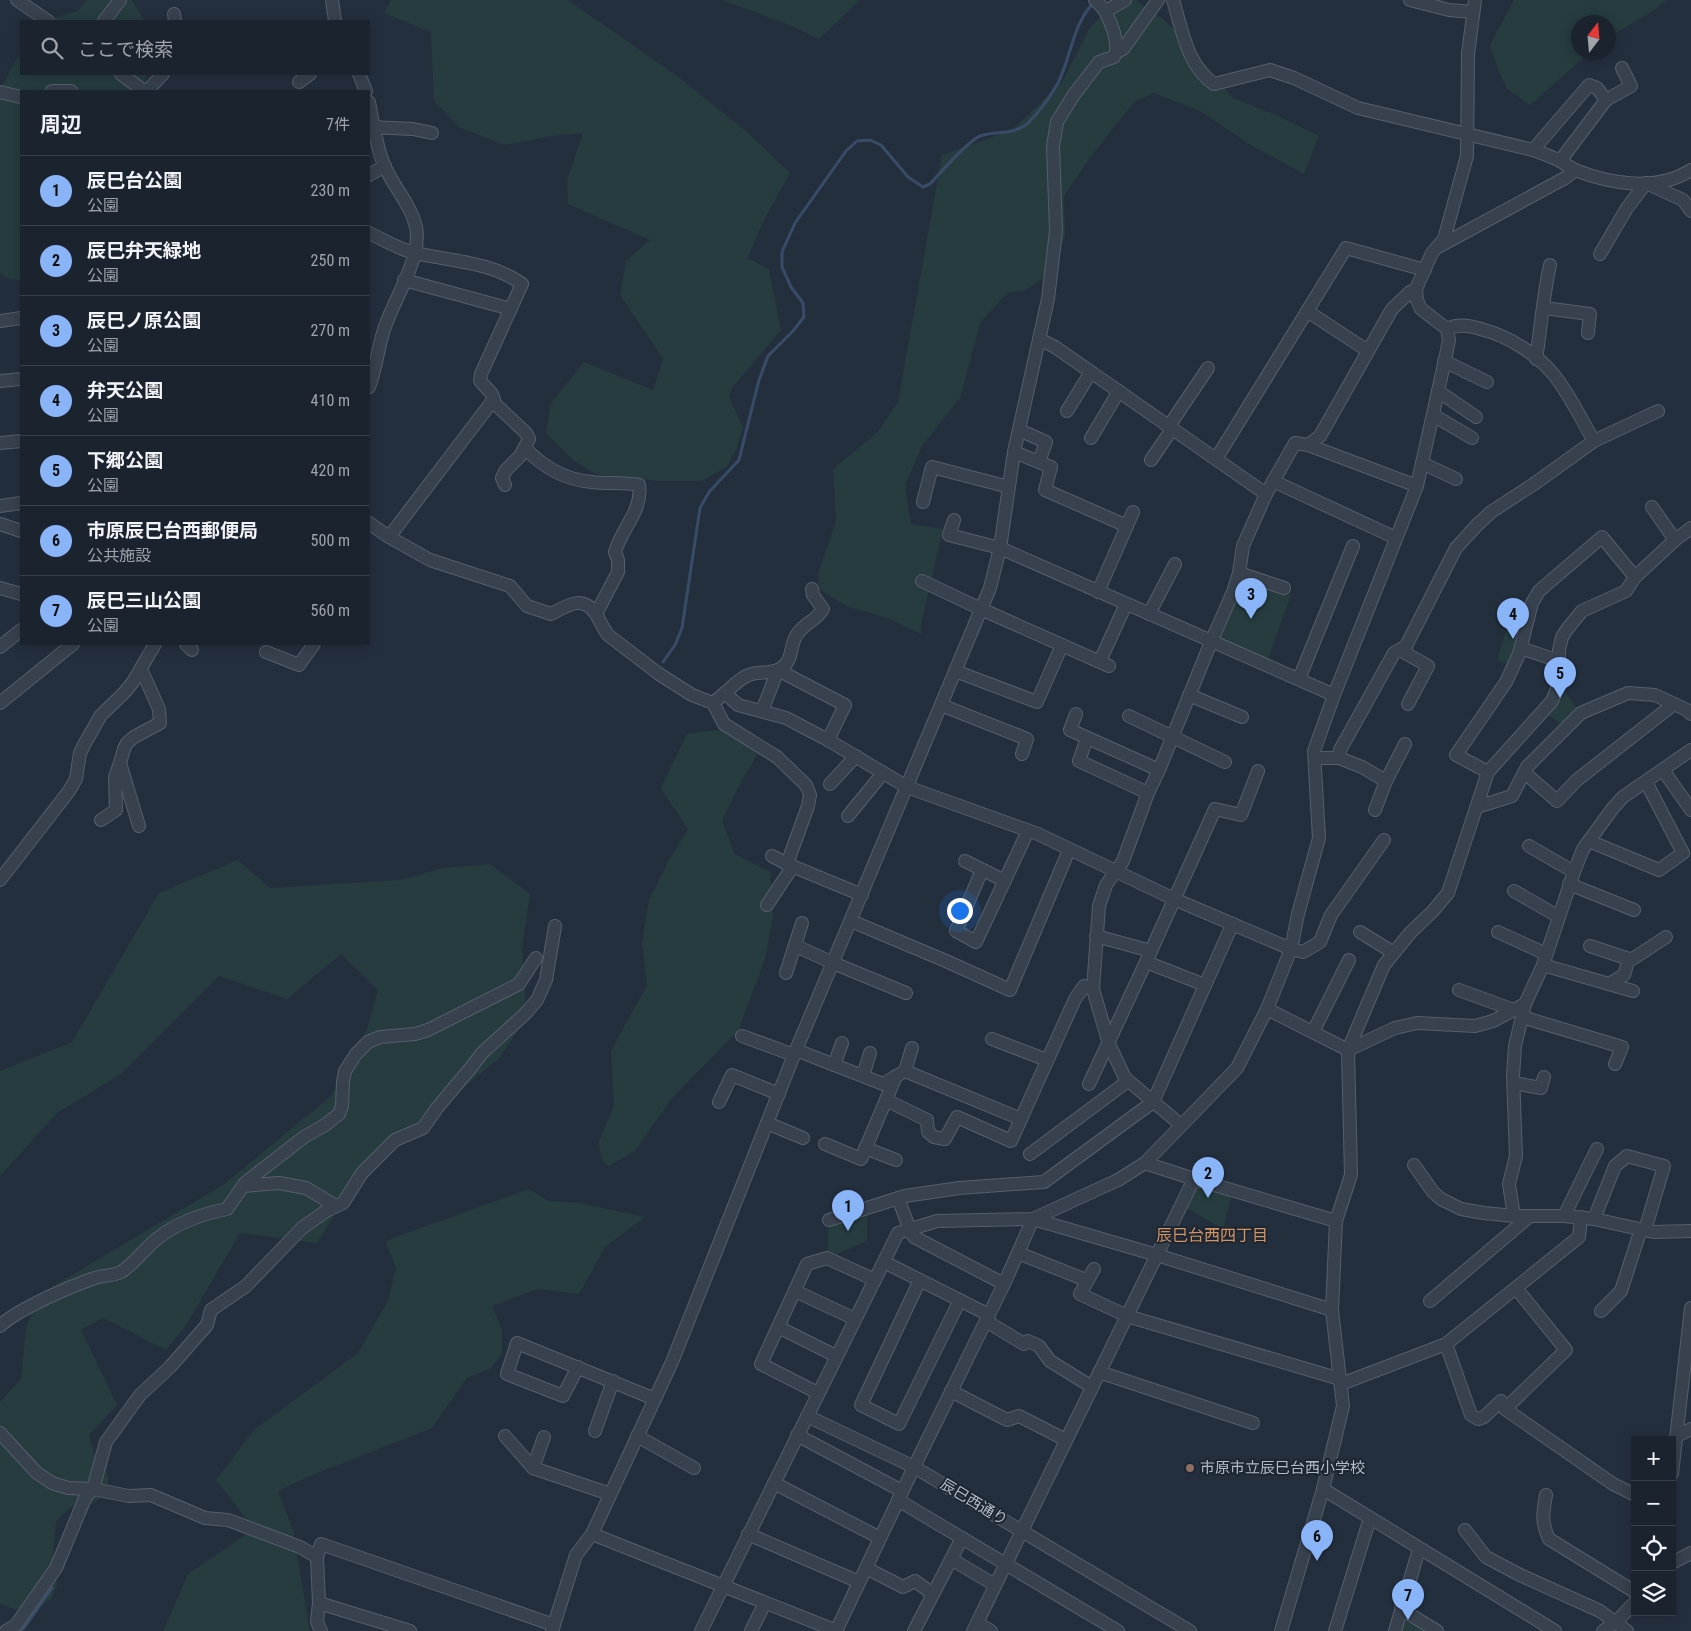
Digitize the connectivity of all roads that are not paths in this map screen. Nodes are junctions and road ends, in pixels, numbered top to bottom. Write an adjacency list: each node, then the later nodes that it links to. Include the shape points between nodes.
1 (17, 0): 11 (street)
2 (120, 0): 12 (street)
3 (332, 0): 13 (street)
4 (1095, 0): 10 (street)
5 (1125, 0): 10 (street)
6 (1158, 0): 14 (street, via 1123,49)
7 (1173, 0): 30 (street, via 1192,60 1204,78 1214,84 1270,70 1358,108)
8 (1410, 0): 9 (street, via 1449,10)
9 (1474, 6): 30 (street, via 1468,54)
10 (1106, 11): 14 (street)
11 (47, 20)
12 (105, 20)
13 (335, 20)
14 (1116, 52): 54 (street, via 1114,57 1099,62 1093,69 1058,122 1053,146 1056,231 1048,299)
15 (1622, 68): 26 (street, via 1631,86)
16 (122, 75): 21 (street)
17 (162, 75): 22 (street)
18 (309, 75): 20 (street)
19 (359, 75): 23 (street)
20 (299, 82)
21 (143, 90)
22 (145, 90)
23 (366, 90)
24 (0, 92): 25 (street)
25 (20, 97)
26 (1606, 100): 31 (street, via 1597,88 1589,85); 32 (street)
27 (370, 114): 28 (street)
28 (371, 127): 29 (street); 33 (street)
29 (432, 133)
30 (1468, 133): 31 (street); 40 (street, via 1467,156 1444,239)
31 (1533, 150): 32 (street)
32 (1560, 161): 34 (street)
33 (385, 166): 36 (street); 41 (street, via 416,227)
34 (1575, 170): 37 (street, via 1622,184); 40 (street)
35 (1691, 170): 37 (street, via 1681,176)
36 (370, 174)
37 (1646, 183): 38 (street, via 1683,200); 42 (street)
38 (1691, 211)
39 (370, 234): 41 (street)
40 (1436, 248): 44 (street)
41 (415, 253): 45 (street); 48 (street, via 483,267 514,278 522,284)
42 (1600, 254)
43 (1550, 266): 47 (street)
44 (1425, 270): 46 (street); 49 (street, via 1346,248)
45 (404, 280): 48 (street); 63 (street, via 385,326)
46 (1416, 289): 52 (street, via 1421,309); 55 (street, via 1392,309)
47 (1544, 308): 53 (street, via 1590,314); 56 (street)
48 (511, 309): 66 (street, via 481,374 480,381 492,394)
49 (1307, 311): 55 (street); 81 (street)
50 (20, 318): 51 (street)
51 (0, 321)
52 (1447, 329): 56 (street, via 1467,325 1495,332); 57 (street)
53 (1588, 333)
54 (1039, 339): 59 (street); 72 (street)
55 (1368, 351): 78 (street, via 1320,436)
56 (1536, 359): 76 (street, via 1553,373 1563,387)
57 (1444, 361): 62 (street); 64 (street)
58 (1208, 368): 71 (street)
59 (1091, 372): 65 (street); 67 (street)
60 (20, 379): 61 (street)
61 (0, 381)
62 (1487, 382)
63 (370, 384)
64 (1438, 390): 69 (street); 70 (street)
65 (1119, 392): 71 (street); 73 (street)
66 (492, 401): 79 (street, via 526,433 529,439); 102 (street)
67 (1067, 411)
68 (1658, 412): 76 (street)
69 (1433, 415): 74 (street); 84 (street)
70 (1476, 417)
71 (1170, 427): 81 (street); 82 (street)
72 (1019, 430): 80 (street); 83 (street, via 1046,442)
73 (1091, 438)
74 (1472, 438)
75 (20, 441): 77 (street)
76 (1594, 441): 128 (street, via 1491,512 1461,542 1406,646)
77 (0, 443)
78 (1308, 445): 86 (street, via 1295,443); 88 (street)
79 (525, 448): 87 (street, via 506,470 502,478); 118 (street, via 541,463 567,478 639,485 637,506 615,552 618,572)
80 (1014, 452): 83 (street); 89 (street)
81 (1216, 459): 90 (street)
82 (1151, 460)
83 (1039, 462): 99 (street, via 1051,467 1045,490)
84 (1422, 463): 85 (street); 88 (street)
85 (1456, 479)
86 (1273, 481): 90 (street); 103 (street)
87 (506, 485)
88 (1417, 486): 103 (street)
89 (1009, 487): 91 (street, via 932,466); 106 (street)
90 (1266, 494): 108 (street, via 1243,546)
91 (922, 502)
92 (20, 503): 93 (street)
93 (0, 506)
94 (1652, 507): 104 (street)
95 (1133, 512): 99 (street)
96 (954, 520): 106 (street, via 949,535)
97 (0, 524): 101 (street)
98 (370, 524): 102 (street)
99 (1127, 526): 114 (street)
100 (1691, 528): 104 (street)
101 (20, 531)
102 (389, 537): 118 (street, via 430,560 510,586 527,606 542,612 550,614 575,602 585,603)
103 (1396, 538): 137 (street)
104 (1675, 540): 109 (street)
105 (1353, 546): 134 (street)
106 (1000, 548): 114 (street); 117 (street)
107 (1175, 564): 119 (street)
108 (1239, 573): 113 (street); 121 (street)
109 (1635, 577): 127 (street, via 1602,537 1538,591); 130 (street, via 1626,591 1582,610 1562,637)
110 (922, 581): 117 (street)
111 (0, 588): 115 (street)
112 (812, 588): 132 (street, via 823,610 797,633 790,659)
113 (1284, 588)
114 (1098, 592): 116 (street)
115 (20, 594)
116 (1126, 604): 119 (street); 125 (street, via 1104,663)
117 (981, 609): 125 (street); 133 (street)
118 (596, 614): 139 (street, via 608,635 659,674 692,695)
119 (1149, 614): 121 (street)
120 (20, 631): 126 (street)
121 (1211, 642): 134 (street); 136 (street)
122 (72, 645): 138 (street)
123 (154, 645): 131 (street)
124 (313, 645): 129 (street, via 299,665)
125 (1062, 645): 133 (street, via 1037,702)
126 (0, 647)
127 (1521, 648): 130 (street); 162 (street, via 1506,682 1456,755)
128 (1400, 650): 140 (street, via 1428,666); 156 (street, via 1394,653 1340,750)
129 (266, 652)
130 (1559, 661): 162 (street, via 1559,684 1552,701)
131 (141, 669): 158 (street, via 159,710 160,723 134,737 124,749); 187 (street, via 124,693 101,715 80,753 76,779 69,791)
132 (778, 670): 135 (street, via 744,676); 143 (street); 150 (street, via 845,705)
133 (955, 671): 142 (street)
134 (1299, 679): 137 (street)
135 (725, 692): 139 (street); 143 (street, via 738,705)
136 (1189, 695): 147 (street); 149 (street)
137 (1334, 695): 155 (street, via 1314,751)
138 (0, 703)
139 (713, 703): 183 (street, via 724,724 777,757 806,785 810,795 808,806)
140 (1408, 704)
141 (1674, 704): 145 (street); 164 (street, via 1655,695 1628,693 1581,713); 164 (street, via 1576,780 1557,801)
142 (941, 705): 153 (street, via 1027,739); 168 (street)
143 (762, 711): 150 (street, via 786,718)
144 (1076, 714): 148 (street, via 1070,730)
145 (1691, 714)
146 (1129, 716): 149 (street)
147 (1242, 717)
148 (1087, 738): 159 (street); 169 (street, via 1079,760)
149 (1172, 738): 157 (street); 159 (street)
150 (828, 740): 154 (street)
151 (1406, 744): 165 (street)
152 (1691, 750): 160 (street)
153 (1022, 754)
154 (856, 756): 163 (street); 167 (street)
155 (1315, 758): 156 (street); 205 (street, via 1319,838)
156 (1339, 758): 165 (street)
157 (1224, 762)
158 (120, 763): 174 (street, via 115,777 116,810); 175 (street)
159 (1159, 770): 169 (street)
160 (1663, 770): 166 (street); 172 (street)
161 (1258, 771): 191 (street, via 1241,814 1215,808)
162 (1488, 772): 170 (street)
163 (883, 773): 168 (street); 173 (street)
164 (1524, 773): 170 (street, via 1512,796)
165 (1386, 781): 171 (street)
166 (1646, 782): 178 (street, via 1623,797); 178 (street, via 1683,853 1659,870)
167 (830, 784)
168 (907, 787): 176 (street); 190 (street)
169 (1148, 792): 185 (street, via 1123,861)
170 (1477, 807): 206 (street, via 1448,893)
171 (1375, 810)
172 (1691, 810)
173 (848, 816)
174 (101, 820)
175 (139, 826)
176 (1028, 831): 180 (street); 188 (street)
177 (1384, 840): 205 (street, via 1331,914 1320,942 1303,952)
178 (1589, 841): 186 (street)
179 (1530, 846): 186 (street)
180 (1070, 850): 185 (street); 195 (street, via 1010,990)
181 (772, 856): 183 (street)
182 (966, 861): 184 (street)
183 (790, 865): 190 (street); 192 (street)
184 (982, 870): 188 (street); 188 (street, via 956,931 976,942)
185 (1115, 871): 191 (street); 201 (street, via 1099,906)
186 (1571, 878): 193 (street); 194 (street)
187 (0, 880)
188 (1005, 881)
189 (1514, 891): 194 (street)
190 (862, 895): 195 (street)
191 (1174, 900): 197 (street); 207 (street)
192 (767, 905)
193 (1634, 910)
194 (1559, 916): 211 (street)
195 (851, 921): 212 (street)
196 (802, 923): 203 (street)
197 (1232, 925): 205 (street); 215 (street)
198 (555, 926): 258 (street, via 546,980 537,1000 482,1053 423,1128 395,1140 362,1173 343,1203)
199 (1360, 932): 206 (street)
200 (1498, 932): 211 (street)
201 (1096, 936): 207 (street); 216 (street)
202 (1666, 937): 209 (street)
203 (796, 946): 212 (street); 213 (street)
204 (1590, 946): 209 (street)
205 (1291, 949): 220 (street)
206 (1394, 953): 228 (street, via 1384,965)
207 (1149, 957): 215 (street); 226 (street)
208 (536, 958): 256 (street, via 519,984 428,1030 380,1037 368,1042 345,1071 339,1114 304,1137)
209 (1629, 959): 214 (street, via 1624,975)
210 (1349, 960): 222 (street)
211 (1545, 960): 214 (street); 221 (street)
212 (833, 963): 219 (street); 229 (street)
213 (786, 973)
214 (1609, 984): 218 (street)
215 (1205, 985): 243 (street)
216 (1093, 989): 226 (street); 231 (street, via 1084,986 1074,999)
217 (1459, 990): 221 (street)
218 (1633, 991)
219 (906, 993)
220 (1267, 1009): 222 (street); 246 (street, via 1237,1068)
221 (1520, 1010): 228 (street, via 1475,1026 1417,1023 1395,1028); 232 (street, via 1622,1047); 238 (street)
222 (1313, 1032): 228 (street)
223 (742, 1036): 229 (street)
224 (992, 1039): 231 (street)
225 (842, 1043): 233 (street)
226 (1108, 1044): 237 (street); 239 (street)
227 (912, 1048): 234 (street)
228 (1348, 1050): 266 (street, via 1351,1175)
229 (795, 1053): 233 (street); 240 (street)
230 (870, 1053): 235 (street)
231 (1047, 1060): 244 (street)
232 (1615, 1064)
233 (834, 1065): 235 (street)
234 (900, 1074): 235 (street, via 883,1084); 241 (street); 244 (street)
235 (863, 1076)
236 (1544, 1077): 238 (street, via 1541,1088)
237 (1128, 1081): 243 (street); 251 (street)
238 (1514, 1083): 259 (street, via 1516,1156 1509,1184)
239 (1089, 1084)
240 (779, 1094): 242 (street, via 732,1074); 245 (street)
241 (886, 1100): 244 (street, via 927,1120 928,1132 945,1139 957,1117 1011,1141); 249 (street)
242 (719, 1102)
243 (1153, 1102): 246 (street); 257 (street, via 1044,1182 959,1188)
244 (1021, 1119)
245 (767, 1123): 247 (street); 299 (street)
246 (1181, 1125): 253 (street)
247 (802, 1138)
248 (825, 1144): 249 (street, via 861,1159)
249 (866, 1148): 252 (street)
250 (1597, 1149): 261 (street)
251 (1030, 1154)
252 (896, 1160)
253 (1145, 1163): 255 (street); 264 (street, via 1118,1180)
254 (1414, 1165): 259 (street, via 1441,1199 1461,1209)
255 (1194, 1179): 266 (street); 271 (street)
256 (243, 1186): 258 (street, via 279,1183 306,1188); 288 (street, via 227,1209 182,1222 158,1238 120,1273 96,1277 58,1293)
257 (898, 1198): 265 (street); 268 (street)
258 (336, 1206): 317 (street, via 302,1228 246,1286 211,1310 207,1325 170,1367 140,1394 106,1442)
259 (1514, 1216): 260 (street)
260 (1530, 1216): 261 (street); 281 (street)
261 (1564, 1216): 262 (street)
262 (1580, 1217): 263 (street); 278 (street, via 1579,1237)
263 (1594, 1218): 267 (street); 267 (street, via 1615,1166 1627,1156 1664,1166)
264 (1033, 1219): 268 (street, via 937,1221); 270 (street); 271 (street)
265 (829, 1220)
266 (1336, 1221): 283 (street)
267 (1643, 1229): 269 (street, via 1653,1232); 284 (street, via 1621,1291)
268 (910, 1230): 272 (street, via 898,1233); 277 (street, via 914,1237)
269 (1691, 1230)
270 (1018, 1253): 276 (street); 277 (street)
271 (1157, 1255): 283 (street); 285 (street)
272 (884, 1262): 274 (street); 275 (street)
273 (1094, 1269): 276 (street)
274 (874, 1280): 279 (street, via 827,1258 807,1264); 287 (street)
275 (920, 1280): 280 (street); 280 (street, via 861,1405 868,1409 899,1424)
276 (1086, 1280): 285 (street, via 1080,1294)
277 (1004, 1284): 286 (street)
278 (1516, 1288): 290 (street); 319 (street, via 1566,1350 1505,1409)
279 (795, 1291): 287 (street); 289 (street)
280 (960, 1300): 286 (street)
281 (1430, 1301)
282 (1691, 1308): 309 (street)
283 (1332, 1310): 295 (street)
284 (1601, 1312)
285 (1127, 1316): 293 (street); 295 (street)
286 (987, 1318): 296 (street, via 1024,1344 1028,1341 1039,1346 1050,1361); 297 (street)
287 (855, 1320): 291 (street)
288 (0, 1326)
289 (778, 1327): 291 (street); 298 (street, via 761,1364)
290 (1446, 1344): 295 (street); 300 (street, via 1471,1415 1478,1420)
291 (836, 1356): 298 (street)
292 (578, 1368): 292 (street, via 517,1343 507,1374 563,1396); 294 (street)
293 (1099, 1372): 296 (street); 302 (street)
294 (613, 1381): 299 (street); 304 (street)
295 (1341, 1381): 318 (street, via 1343,1406)
296 (1092, 1387): 311 (street)
297 (951, 1391): 311 (street, via 1007,1420 1019,1416); 313 (street)
298 (818, 1393): 301 (street)
299 (655, 1398): 307 (street)
300 (1501, 1401)
301 (807, 1416): 308 (street); 313 (street, 辰巳西通り)
302 (1253, 1423)
303 (1691, 1429): 309 (street)
304 (595, 1431)
305 (0, 1433): 317 (street, via 37,1474 68,1488)
306 (505, 1436): 314 (street)
307 (637, 1436): 315 (street); 320 (street)
308 (797, 1436): 316 (street); 322 (street)
309 (1677, 1436): 312 (street)
310 (544, 1437): 314 (street)
311 (1066, 1440): 325 (street)
312 (1676, 1444)
313 (914, 1466): 322 (street); 325 (street, 辰巳西通り)
314 (533, 1468): 320 (street)
315 (694, 1468)
316 (774, 1483): 327 (street); 328 (street)
317 (93, 1489): 332 (street, via 129,1496 151,1496 205,1518 228,1520); 349 (street, via 86,1496 56,1568 16,1625)
318 (1323, 1489): 323 (street); 359 (street)
319 (1631, 1493)
320 (610, 1494): 326 (street)
321 (1546, 1494): 340 (street, via 1542,1516 1549,1539)
322 (900, 1496): 328 (street); 329 (street)
323 (1370, 1518): 330 (street); 360 (street)
324 (1465, 1530): 346 (street, via 1486,1557 1600,1611)
325 (1022, 1531): 335 (street); 358 (street, 辰巳西通り)
326 (592, 1534): 339 (street); 348 (street, via 576,1555)
327 (748, 1534): 337 (street); 339 (street)
328 (880, 1538): 336 (street)
329 (962, 1538): 333 (street); 335 (street)
330 (1419, 1548): 345 (street); 363 (street)
331 (1691, 1553): 334 (street)
332 (317, 1557): 342 (street); 348 (street, via 321,1544)
333 (951, 1559): 338 (street); 341 (street)
334 (1676, 1561)
335 (1006, 1563): 338 (street); 357 (street)
336 (866, 1568): 337 (street); 341 (street, via 903,1587 915,1581)
337 (859, 1582): 354 (street)
338 (995, 1586): 347 (street)
339 (723, 1587): 343 (street); 352 (street)
340 (1631, 1590)
341 (933, 1594): 355 (street)
342 (319, 1603): 350 (street, via 317,1622); 351 (street)
343 (765, 1603): 353 (street); 354 (street)
344 (1631, 1606): 346 (street)
345 (1401, 1609): 361 (street); 362 (street)
346 (1616, 1622): 364 (street); 365 (street)
347 (975, 1627): 356 (street)
348 (553, 1628)
349 (6, 1631)
350 (322, 1631)
351 (410, 1631)
352 (701, 1631)
353 (751, 1631)
354 (836, 1631)
355 (914, 1631)
356 (991, 1631)
357 (1118, 1631)
358 (1190, 1631)
359 (1281, 1631)
360 (1335, 1631)
361 (1395, 1631)
362 (1437, 1631)
363 (1555, 1631)
364 (1603, 1631)
365 (1627, 1631)

